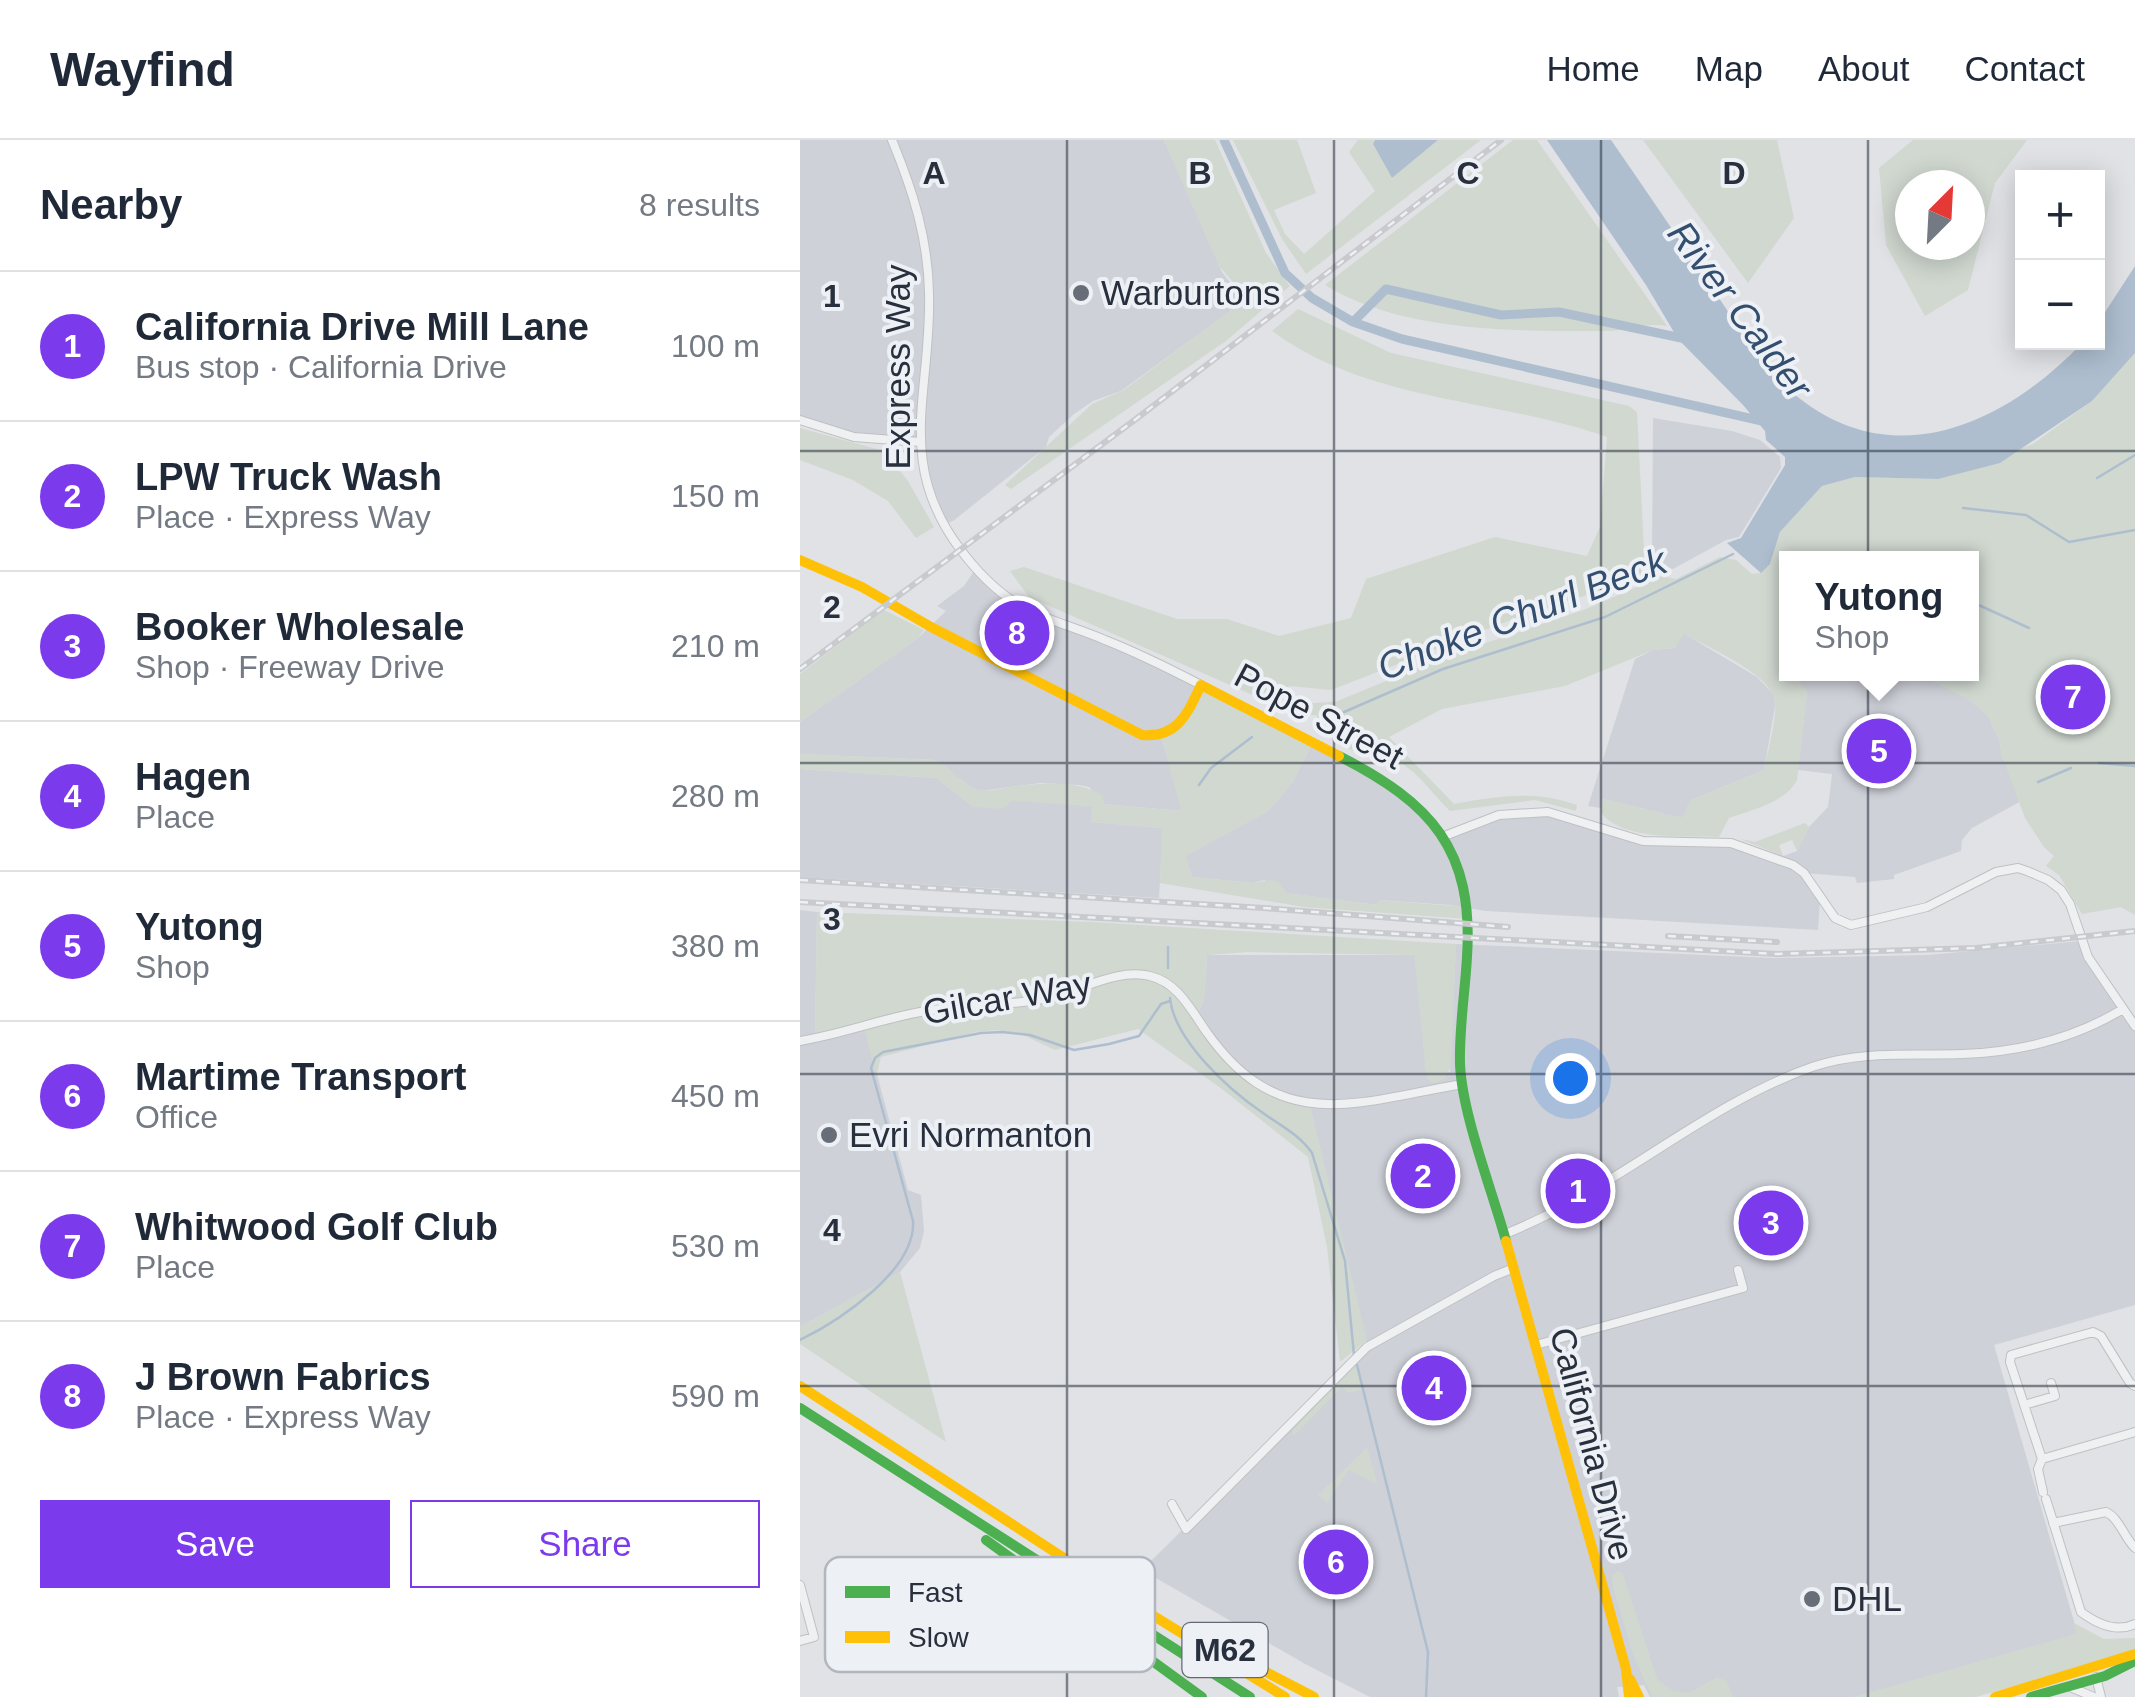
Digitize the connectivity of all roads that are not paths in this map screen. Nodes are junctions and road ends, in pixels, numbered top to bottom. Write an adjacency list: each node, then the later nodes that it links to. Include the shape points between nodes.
1 (892, 140): 3 (street, Express Way, via 927,253)
2 (800, 420): 3 (street, via 854,437)
3 (920, 442): 5 (street, Express Way, via 938,518 998,590 1032,612)
4 (800, 560): 5 (main road, Pope Street, via 1142,735 1162,737 1178,728)
5 (1201, 685): 6 (main road, Pope Street, via 1376,774 1414,798)
6 (1447, 835): 7 (street, via 1499,815 1548,812 1643,841 1731,843 1793,865 1835,918 1851,925 1927,908 1996,872 2018,868 2061,890 2088,957); 10 (main road, via 1462,870 1468,919)
7 (2123, 1008): 8 (street); 11 (street, via 2085,1029 2027,1046 1818,1065 1760,1089 1576,1199)
8 (2135, 1026)
9 (800, 1041): 10 (street, Gilcar Way, via 924,1012 1047,998 1138,974 1180,994 1240,1072 1299,1103 1332,1105)
10 (1462, 1084): 11 (main road)
11 (1504, 1232): 12 (main road, California Drive)
12 (1514, 1268): 14 (main road, California Drive); 25 (street, via 1366,1346 1186,1529)
13 (1738, 1270): 14 (street, via 1743,1288)
14 (1536, 1345): 40 (main road, California Drive)
15 (2051, 1383): 18 (street)
16 (800, 1386): 30 (main road, M62)
17 (2135, 1386): 19 (street, via 2093,1332 2011,1355)
18 (2055, 1396): 19 (street); 21 (street)
19 (2024, 1405): 24 (street)
20 (800, 1408): 23 (main road, M62)
21 (2060, 1409)
22 (2135, 1432): 24 (street)
23 (862, 1450): 28 (main road, M62); 29 (main road, M62)
24 (2042, 1459): 26 (street, via 2038,1469)
25 (1172, 1504)
26 (2053, 1523): 27 (street, via 2106,1512); 34 (street, via 2081,1612 2108,1626)
27 (2135, 1548)
28 (1009, 1557)
29 (1030, 1557)
30 (1062, 1557)
31 (800, 1585): 36 (street, via 814,1637)
32 (1155, 1615): 47 (main road, M62)
33 (1155, 1617): 46 (main road, M62)
34 (2135, 1624)
35 (1155, 1637): 45 (main road, M62)
36 (800, 1641)
37 (2135, 1654): 41 (main road)
38 (2135, 1661): 43 (main road)
39 (1155, 1663): 44 (main road, M62)
40 (1626, 1669): 48 (main road, California Drive); 49 (main road, California Drive)
41 (2073, 1672): 43 (street, via 2089,1673); 50 (main road)
42 (2069, 1687): 43 (main road); 43 (street); 51 (main road)
43 (2099, 1687)
44 (1202, 1697)
45 (1250, 1697)
46 (1285, 1697)
47 (1314, 1697)
48 (1629, 1697)
49 (1639, 1697)
50 (1995, 1697)
51 (2031, 1697)

